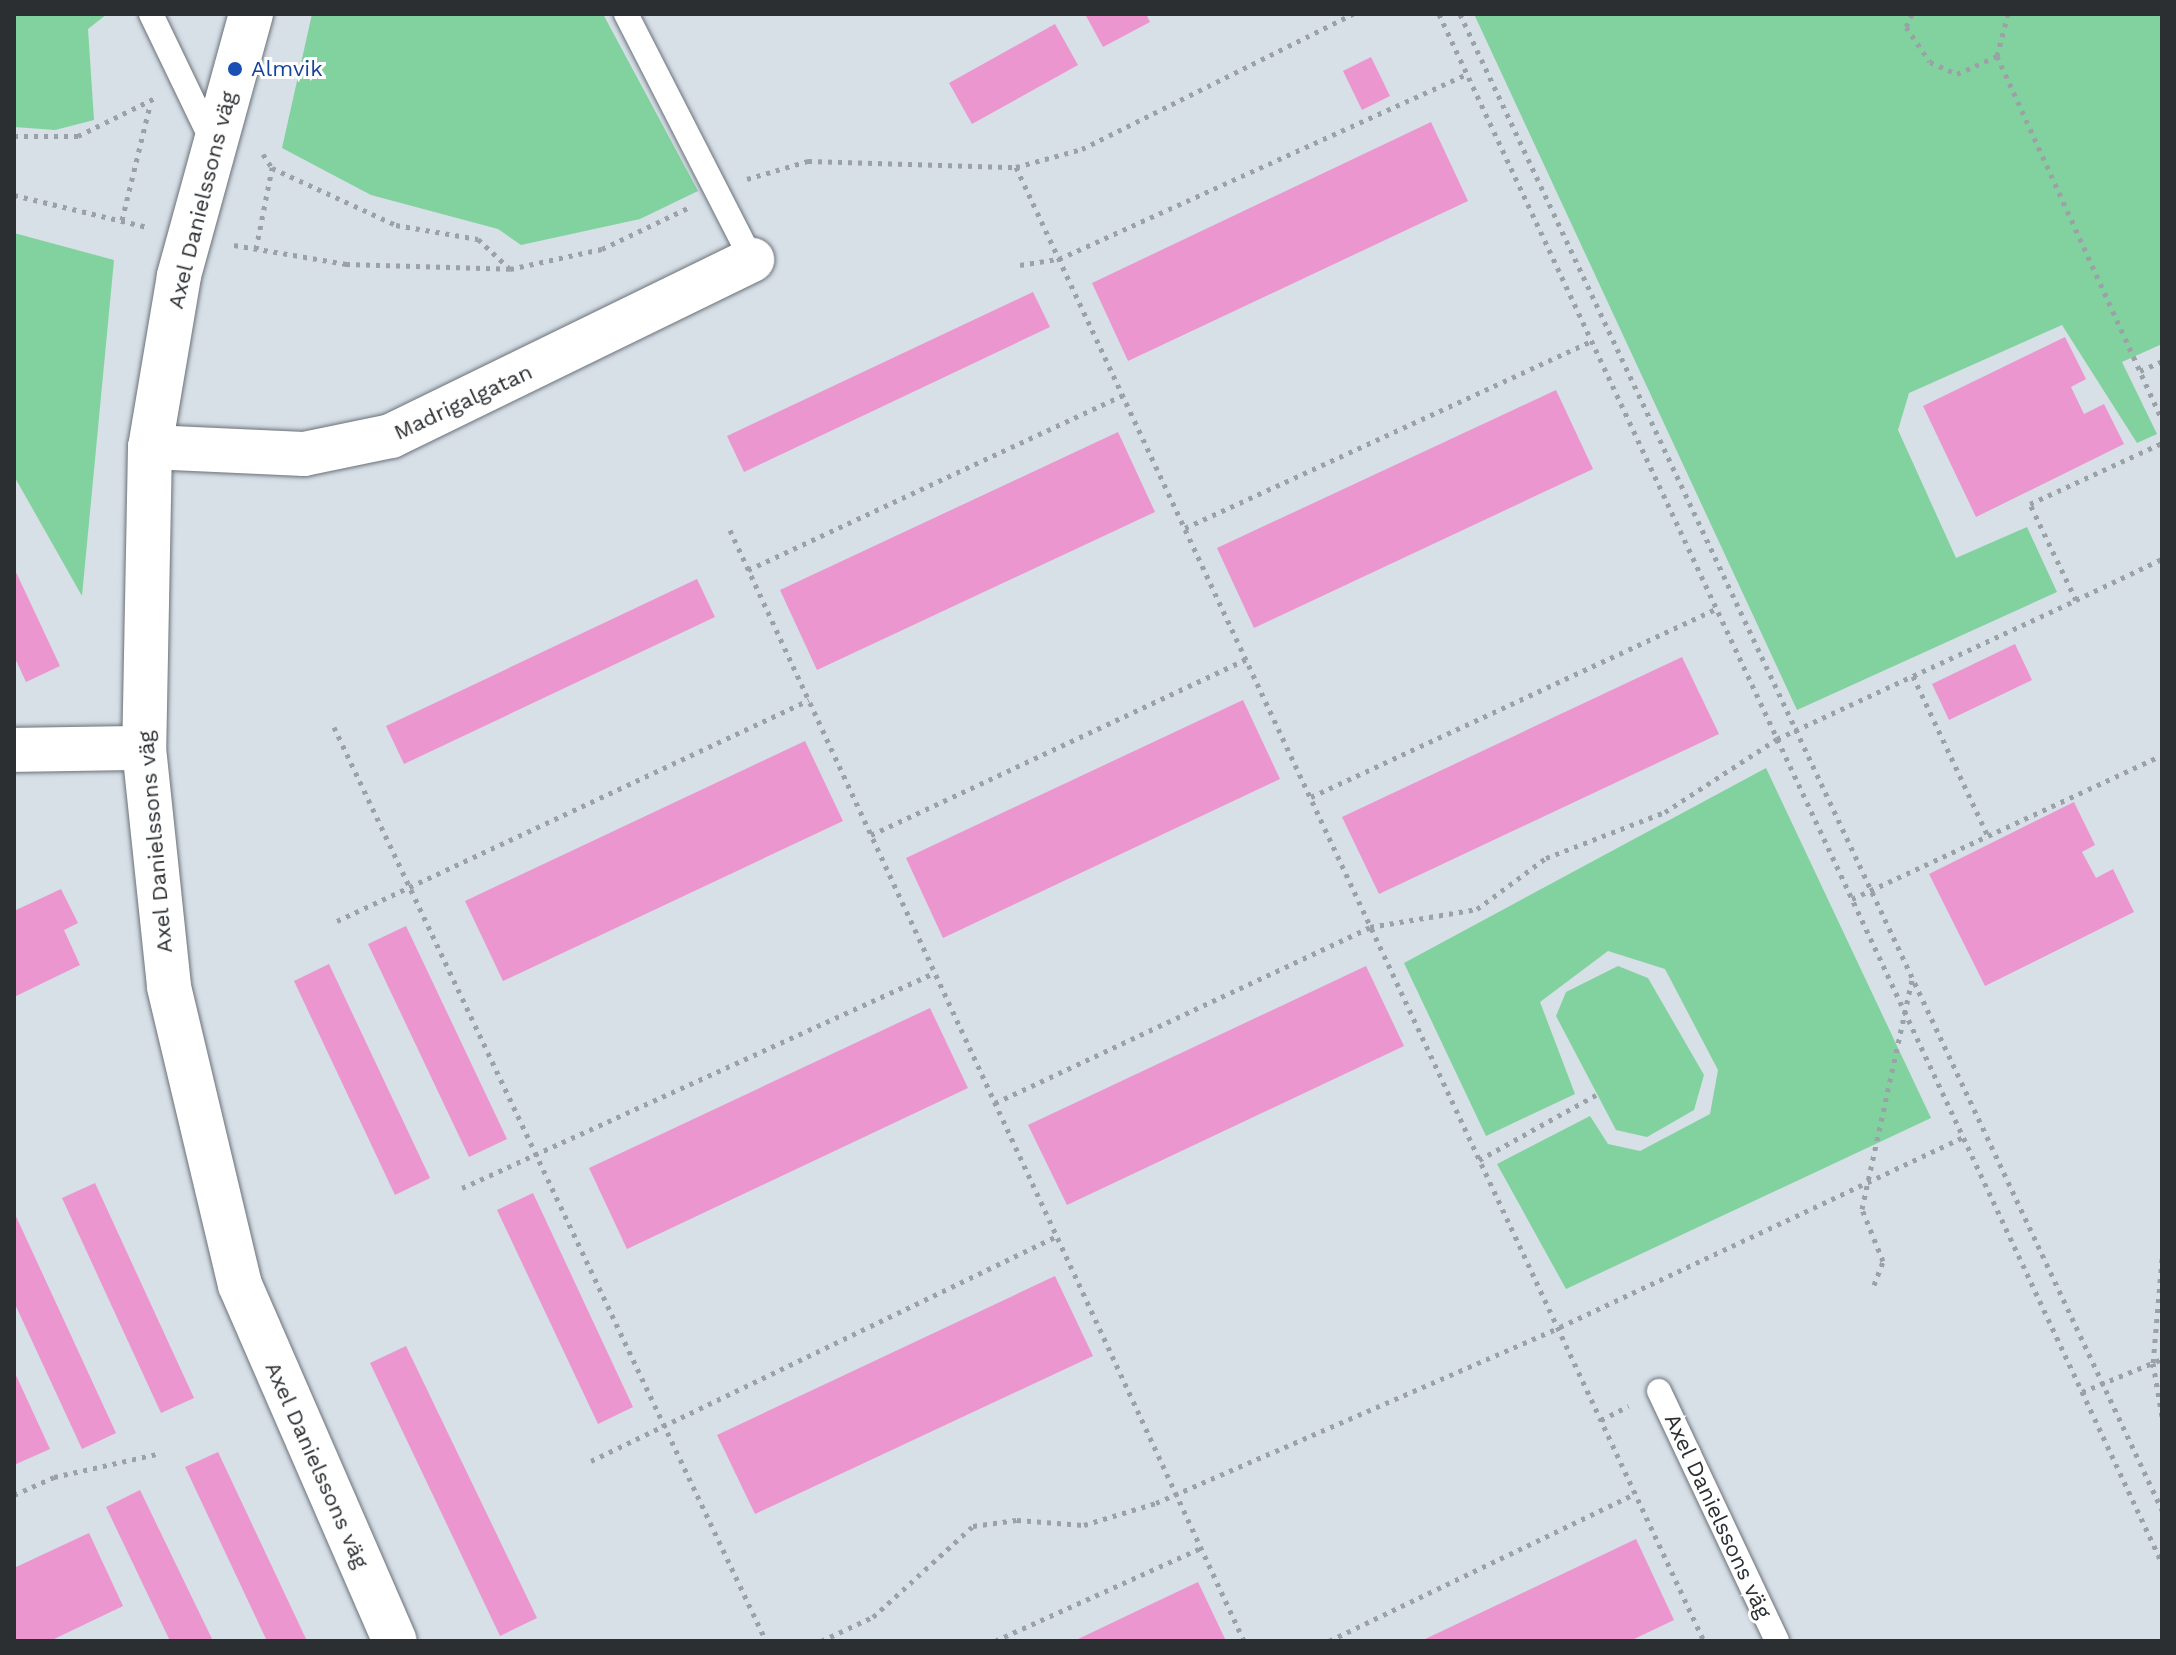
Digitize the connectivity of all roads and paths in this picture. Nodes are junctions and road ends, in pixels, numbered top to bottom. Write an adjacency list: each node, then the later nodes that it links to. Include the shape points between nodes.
1 (151, 14): 10 (lane)
2 (251, 14): 14 (street, Axel Danielssons väg)
3 (626, 14): 18 (lane)
4 (1353, 14): 16 (path, via 1082,149)
5 (1439, 14): 11 (path)
6 (1460, 14): 45 (path)
7 (1912, 14): 9 (path, via 1906,27 1930,62 1957,74)
8 (2008, 14): 9 (path)
9 (1997, 56): 30 (path)
10 (178, 70): 12 (path); 14 (lane)
11 (1467, 74): 24 (path); 28 (path)
12 (150, 104): 13 (path, via 78,136); 20 (path)
13 (14, 136)
14 (213, 143): 34 (street, Axel Danielssons väg, via 179,276)
15 (263, 154): 17 (path)
16 (1016, 167): 18 (path, via 808,161); 24 (path)
17 (272, 168): 23 (path); 27 (path, via 396,225 478,239)
18 (719, 192): 25 (lane); 27 (path, via 602,249)
19 (14, 195): 20 (path)
20 (122, 220): 21 (path)
21 (147, 227)
22 (234, 245): 23 (path)
23 (256, 249): 27 (path, via 393,268)
24 (1059, 259): 26 (path); 31 (path)
25 (752, 260): 34 (street, Madrigalgatan, via 391,436 304,454)
26 (1020, 265)
27 (510, 269)
28 (1591, 340): 35 (path); 40 (path)
29 (2162, 361): 30 (path)
30 (2140, 371): 32 (path)
31 (1123, 395): 35 (path); 38 (path)
32 (2162, 419)
33 (2162, 443): 39 (path, via 2030,504)
34 (150, 447): 47 (street, Axel Danielssons väg)
35 (1185, 528): 41 (path)
36 (730, 530): 38 (path)
37 (2162, 559): 39 (path)
38 (748, 570): 43 (path)
39 (2076, 600): 42 (path)
40 (1716, 609): 46 (path); 50 (path)
41 (1246, 659): 50 (path); 51 (path)
42 (1913, 676): 45 (path); 52 (path)
43 (809, 700): 51 (path); 53 (path)
44 (334, 727): 53 (path)
45 (1796, 731): 46 (path); 54 (path)
46 (1777, 739): 55 (path); 57 (path, via 1665,812 1546,858 1477,909)
47 (144, 748): 48 (street); 89 (street, Axel Danielssons väg, via 169,987 240,1285)
48 (14, 750)
49 (2162, 755): 52 (path)
50 (1310, 797): 57 (path)
51 (871, 835): 58 (path)
52 (1988, 836): 54 (path)
53 (410, 887): 56 (path); 64 (path)
54 (1873, 890): 55 (path); 59 (path)
55 (1852, 899): 60 (path)
56 (337, 921)
57 (1370, 927): 62 (path); 65 (path)
58 (934, 973): 62 (path); 64 (path)
59 (1913, 974): 60 (path); 74 (path)
60 (1901, 1006): 63 (path); 66 (path)
61 (1596, 1095): 65 (path)
62 (995, 1103): 68 (path)
63 (1963, 1137): 66 (path); 76 (path)
64 (536, 1154): 67 (path); 78 (path)
65 (1479, 1160): 71 (path)
66 (1870, 1180): 70 (path, via 1862,1209 1883,1261); 71 (path)
67 (462, 1188)
68 (1057, 1236): 78 (path); 82 (path)
69 (2162, 1259): 73 (path)
70 (1874, 1285)
71 (1560, 1327): 82 (path); 83 (path)
72 (2162, 1359): 73 (path)
73 (2153, 1363): 74 (path); 77 (path)
74 (2105, 1382): 76 (path); 84 (path)
75 (1659, 1391): 96 (lane, Axel Danielssons väg)
76 (2082, 1392): 88 (path)
77 (2162, 1416)
78 (664, 1425): 80 (path); 90 (path)
79 (157, 1454): 85 (path, via 54,1477)
80 (591, 1461)
81 (2162, 1485): 84 (path)
82 (1176, 1494): 87 (path); 91 (path, via 1084,1525 1017,1520 973,1526 873,1617)
83 (1635, 1494): 94 (path); 95 (path)
84 (2155, 1494): 86 (path)
85 (14, 1495)
86 (2162, 1510)
87 (1201, 1548): 92 (path); 93 (path)
88 (2162, 1563)
89 (395, 1641)
90 (766, 1641)
91 (821, 1641)
92 (995, 1641)
93 (1244, 1641)
94 (1329, 1641)
95 (1704, 1641)
96 (1777, 1641)

